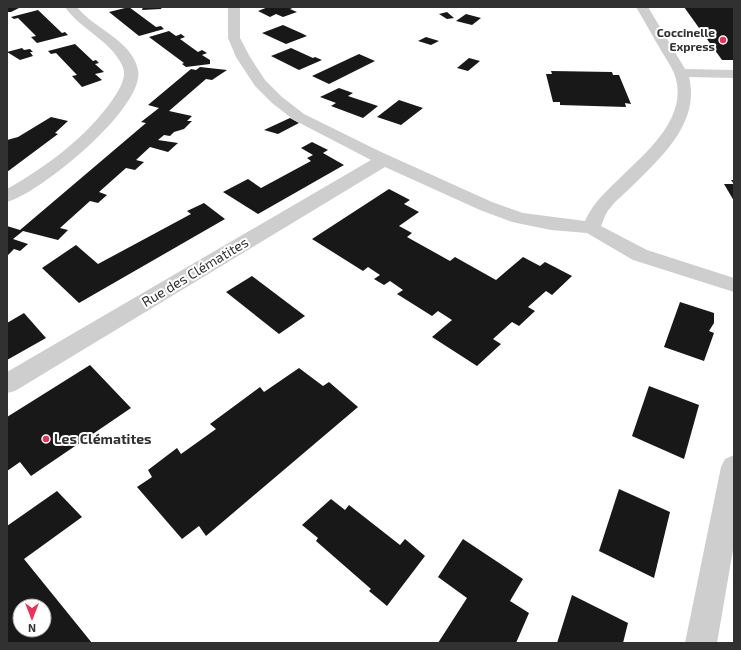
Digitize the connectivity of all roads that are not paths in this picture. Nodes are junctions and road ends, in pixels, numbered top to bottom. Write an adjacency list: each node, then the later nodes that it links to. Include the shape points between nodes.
1 (71, 7): 7 (street, via 124,56 131,70 128,87 98,129 45,173)
2 (234, 7): 6 (street, via 234,38 260,83 299,117)
3 (642, 7): 4 (street)
4 (681, 73): 5 (street); 8 (street, via 686,83 686,101 680,120 661,145 600,208)
5 (734, 74)
6 (384, 160): 8 (street, via 486,206 519,218); 10 (street, Rue des Clématites)
7 (7, 197)
8 (591, 228): 9 (street, via 640,256)
9 (734, 285)
10 (7, 384)
11 (734, 467): 12 (street)
12 (700, 643)

